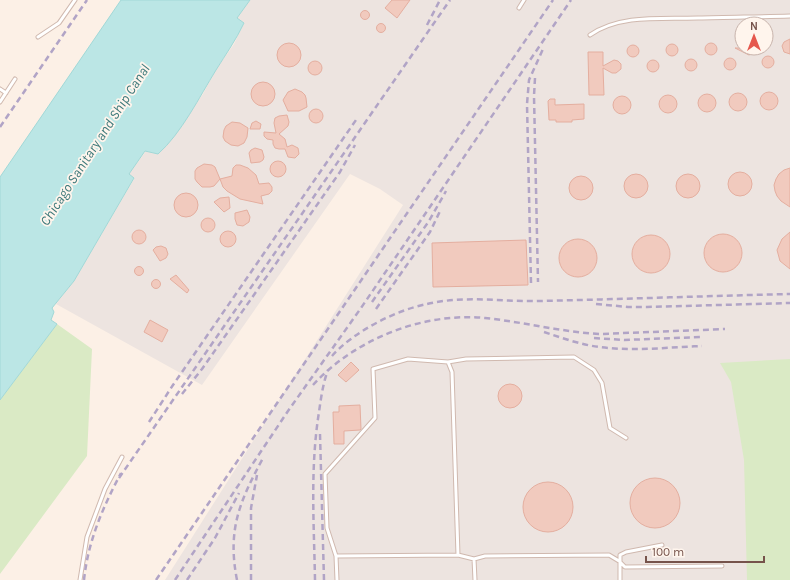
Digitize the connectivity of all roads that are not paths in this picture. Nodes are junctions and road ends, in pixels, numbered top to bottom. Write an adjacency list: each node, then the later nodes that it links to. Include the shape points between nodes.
1 (75, 0): 6 (lane, via 59,23)
2 (524, 0): 3 (lane)
3 (519, 8)
4 (790, 16): 5 (lane, via 636,20 609,25)
5 (590, 35)
6 (38, 37)
7 (15, 79): 9 (lane)
8 (0, 89): 9 (lane)
9 (6, 93): 10 (lane)
10 (0, 102)
11 (448, 362): 12 (lane, via 466,359 574,357 594,370 602,383 610,428); 15 (lane, via 452,372); 16 (lane, via 408,359 373,369 375,418 325,474 327,528)
12 (626, 438)
13 (122, 457): 20 (lane, via 105,489 87,538)
14 (662, 545): 18 (lane, via 626,552 620,555)
15 (458, 555): 16 (lane); 17 (lane)
16 (336, 556): 21 (lane)
17 (474, 559): 18 (lane, via 485,556 609,556); 22 (lane)
18 (620, 561): 19 (lane, via 625,567); 23 (lane)
19 (722, 566)
20 (80, 580)
21 (337, 580)
22 (475, 580)
23 (620, 580)

